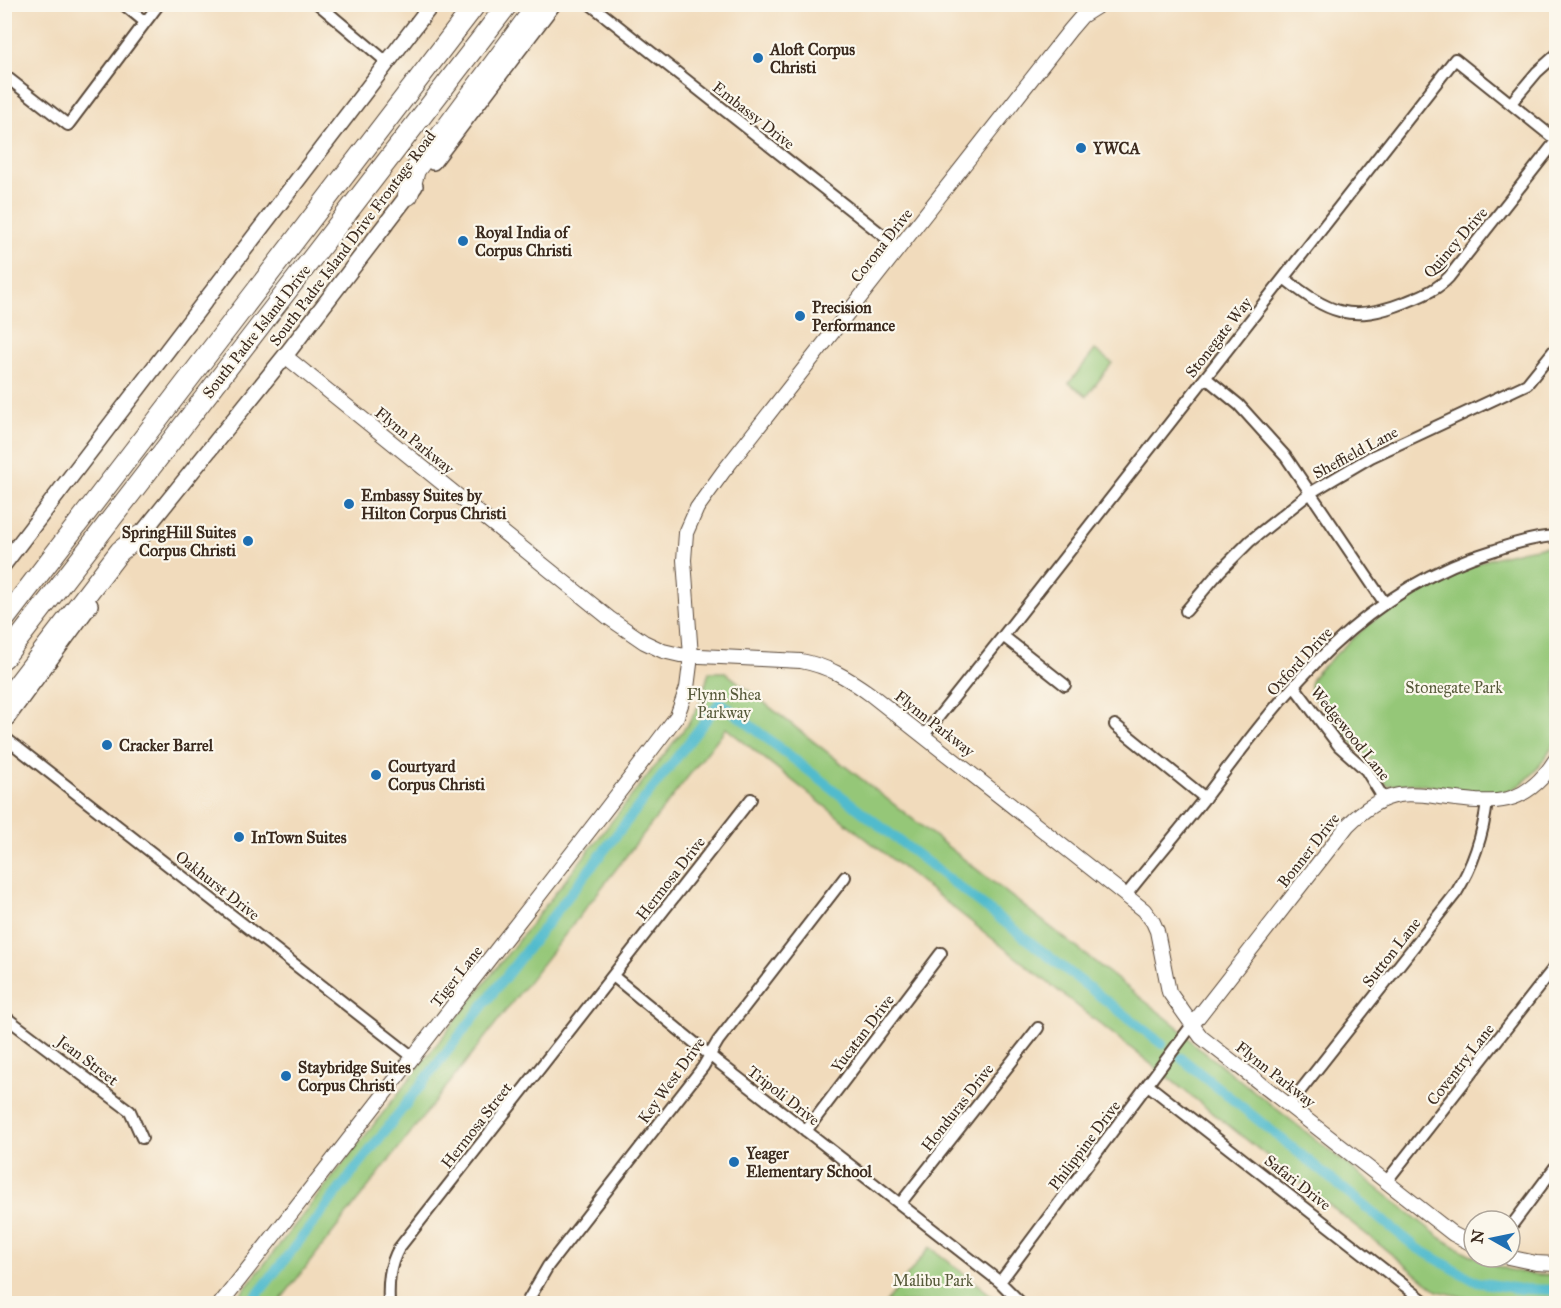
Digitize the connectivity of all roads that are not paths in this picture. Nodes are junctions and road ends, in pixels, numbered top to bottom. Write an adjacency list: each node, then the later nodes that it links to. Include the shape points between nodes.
1 (123, 4): 11 (street)
2 (159, 4): 11 (street)
3 (318, 4): 13 (street)
4 (432, 4): 13 (main road)
5 (476, 4): 29 (highway, South Padre Island Drive)
6 (508, 4): 32 (highway, South Padre Island Drive)
7 (538, 4): 17 (highway, via 415,170)
8 (553, 4): 17 (main road, South Padre Island Drive Frontage Road)
9 (590, 4): 18 (street, Embassy Drive)
10 (1101, 4): 18 (street, Corona Drive, via 1082,16 1070,30)
11 (146, 22): 14 (street, via 68,124)
12 (1557, 55): 15 (street)
13 (388, 63): 26 (main road)
14 (4, 75)
15 (1511, 103): 16 (street, Stonegate Way); 19 (street, Stonegate Way, via 1455,59)
16 (1557, 140): 19 (street, Quincy Drive, via 1440,287 1386,310 1364,314 1323,306)
17 (408, 195): 21 (main road, South Padre Island Drive Frontage Road)
18 (899, 248): 31 (street, Corona Drive, via 697,508 686,533 684,560)
19 (1284, 278): 22 (street, Stonegate Way)
20 (1557, 348): 23 (street, Sheffield Lane, via 1527,384 1371,457)
21 (285, 356): 24 (main road, South Padre Island Drive Frontage Road); 31 (street, Flynn Parkway, via 626,631 663,651)
22 (1206, 378): 23 (street, via 1262,429); 30 (street, Stonegate Way)
23 (1310, 493): 27 (street); 28 (street, Sheffield Lane, via 1250,541)
24 (141, 535): 35 (highway, via 120,551); 36 (main road, South Padre Island Drive Frontage Road)
25 (1557, 536): 27 (street, Oxford Drive, via 1530,539 1464,559)
26 (4, 564)
27 (1384, 602): 34 (street, Oxford Drive, via 1328,648)
28 (1186, 611)
29 (4, 620)
30 (1003, 636): 33 (street); 38 (street, Stonegate Way)
31 (691, 656): 38 (street, Flynn Parkway, via 818,664 843,675); 54 (street, Tiger Lane, via 687,688 677,716)
32 (4, 658)
33 (1065, 685)
34 (1294, 686): 41 (street, Oxford Drive); 43 (street, Wedgewood Lane, via 1339,746 1366,770)
35 (4, 702)
36 (4, 722)
37 (1116, 725): 41 (street)
38 (924, 735): 46 (street, Flynn Parkway)
39 (4, 737): 54 (street, Oakhurst Drive)
40 (1557, 759): 44 (street, Bonner Drive, via 1538,784 1521,795)
41 (1204, 798): 46 (street, Oxford Drive)
42 (751, 799): 49 (street, Hermosa Drive)
43 (1384, 799): 44 (street, Bonner Drive, via 1419,794); 51 (street, Bonner Drive, via 1348,825)
44 (1487, 802): 56 (street, Sutton Lane, via 1478,852 1456,893)
45 (845, 877): 53 (street, Key West Drive)
46 (1127, 894): 51 (street, Flynn Parkway, via 1153,922 1169,992)
47 (941, 953): 57 (street, Yucatan Drive)
48 (1557, 965): 60 (street, Coventry Lane)
49 (613, 976): 53 (street, Tripoli Drive); 68 (street, Hermosa Street, via 399,1248 390,1269)
50 (4, 1016): 58 (street, Jean Street, via 130,1111)
51 (1192, 1025): 55 (street, Philippine Drive); 56 (street, Flynn Parkway, via 1201,1037)
52 (1038, 1028): 61 (street, Honduras Drive)
53 (710, 1054): 57 (street, Tripoli Drive); 69 (street, Key West Drive, via 548,1266)
54 (413, 1057): 67 (street, Tiger Lane)
55 (1148, 1085): 66 (street, Philippine Drive); 71 (street, Safari Drive)
56 (1288, 1105): 60 (street, Flynn Parkway)
57 (806, 1131): 61 (street, Tripoli Drive)
58 (142, 1138)
59 (1557, 1166): 62 (street)
60 (1386, 1182): 63 (street, Flynn Parkway)
61 (900, 1204): 66 (street, Tripoli Drive)
62 (1522, 1212)
63 (1462, 1239)
64 (1522, 1260): 65 (street)
65 (1557, 1264)
66 (1000, 1282): 70 (street, Tripoli Drive)
67 (220, 1304)
68 (389, 1304)
69 (526, 1304)
70 (1022, 1304)
71 (1428, 1304)

